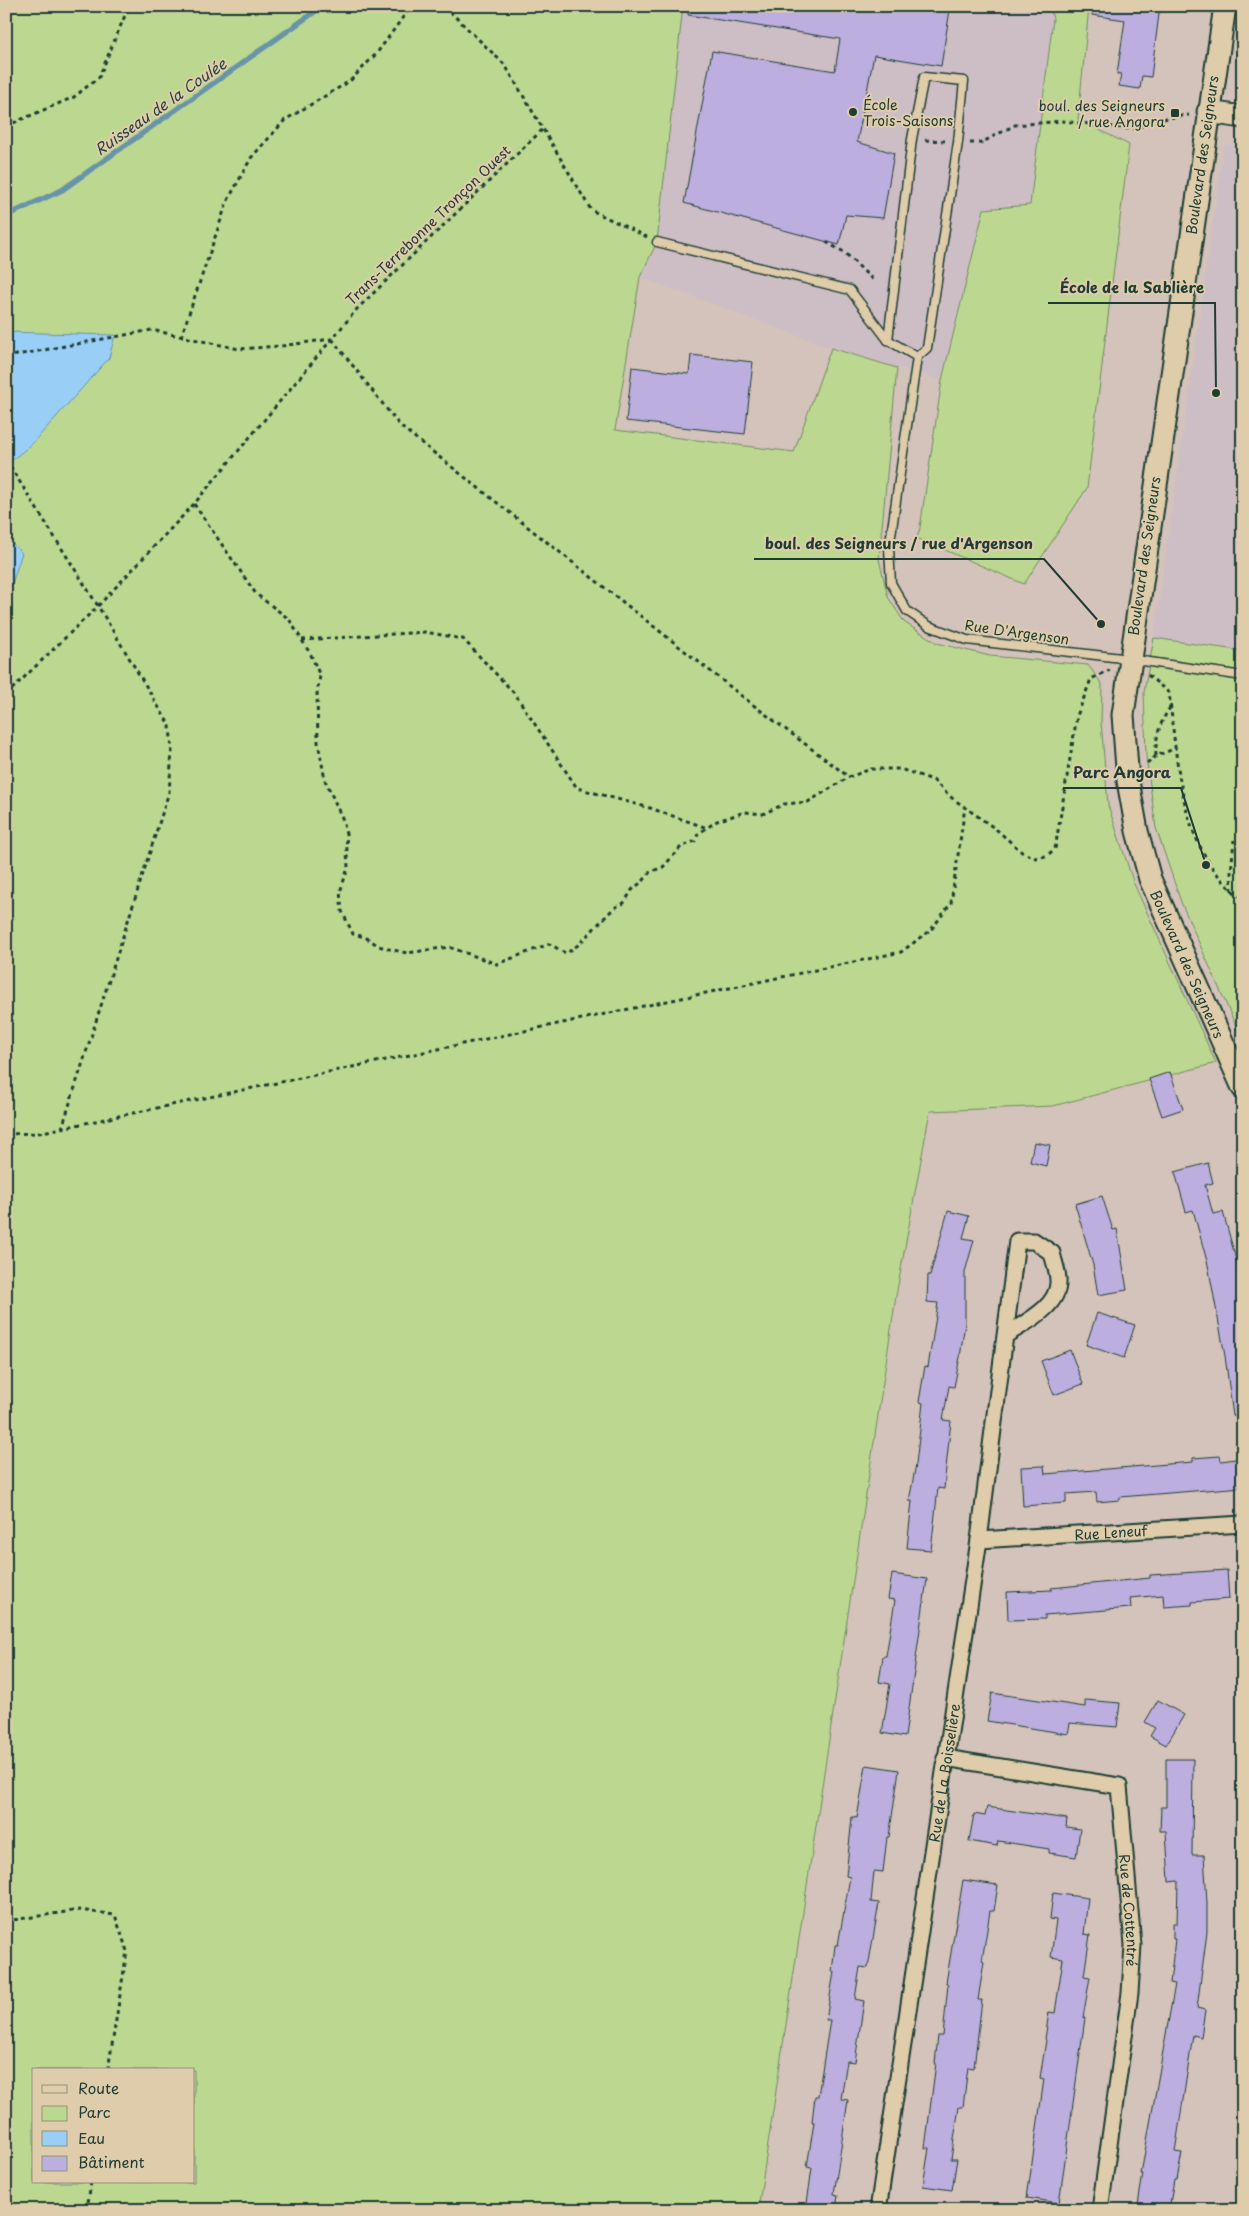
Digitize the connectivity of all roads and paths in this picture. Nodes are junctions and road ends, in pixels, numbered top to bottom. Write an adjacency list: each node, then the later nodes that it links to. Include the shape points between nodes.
1 (129, 6): 7 (path, via 99,77 74,97)
2 (411, 6): 14 (path, via 377,53 350,81 285,120 251,158 227,202)
3 (444, 6): 8 (path, via 505,66)
4 (1225, 6): 5 (street, Boulevard des Seigneurs)
5 (1208, 112): 6 (street); 10 (path, via 1167,118 1132,129 1063,121 1015,125 981,143); 23 (street, Boulevard des Seigneurs)
6 (1243, 117)
7 (6, 126)
8 (542, 130): 11 (path, via 591,210); 15 (path, Trans-Terrebonne Tronçon Ouest, via 357,309)
9 (912, 139): 10 (path); 10 (lane, via 924,77 964,81); 16 (lane)
10 (958, 142): 18 (lane, via 927,348)
11 (657, 242): 16 (lane, via 850,290)
12 (826, 242): 13 (path, via 844,252)
13 (874, 281)
14 (181, 336): 15 (path, via 239,349); 17 (path, via 152,330)
15 (332, 339): 20 (path, Trans-Terrebonne Tronçon Ouest); 29 (path, via 400,426 752,704)
16 (888, 340): 18 (lane)
17 (6, 357)
18 (917, 357): 23 (lane, Rue D'Argenson, via 889,549 891,583 907,611 930,626 967,640)
19 (6, 460): 21 (path)
20 (194, 504): 21 (path, Trans-Terrebonne Tronçon Ouest); 22 (path, via 256,594 289,619)
21 (98, 606): 25 (path, Trans-Terrebonne Tronçon Ouest); 37 (path, via 170,726 172,751 169,792)
22 (302, 640): 32 (path, via 426,632 463,639 515,694 577,788); 32 (path, via 320,676 316,728 321,761 346,834 349,861 340,892 342,911 353,934 365,936 378,946 407,953 448,947 497,964 549,944 567,953 614,908 624,903 650,872 663,867 680,847 695,841 698,834)
23 (1130, 659): 24 (lane, Rue D'Argenson); 26 (path, via 1169,693); 30 (street, Boulevard des Seigneurs, via 1123,715); 31 (path, via 1091,680 1077,716 1055,850 1036,858 1024,853)
24 (1243, 676)
25 (6, 695)
26 (1171, 706): 27 (path); 28 (path, via 1161,721 1155,742)
27 (1176, 748): 28 (path); 34 (path, via 1191,830 1207,862)
28 (1156, 756): 30 (path)
29 (850, 777): 31 (path, via 871,769 900,769 933,780); 32 (path, via 808,802 784,804 764,814 744,812)
30 (1128, 781): 36 (street, Boulevard des Seigneurs, via 1150,879)
31 (965, 808): 37 (path, via 951,903 931,930 901,952)
32 (707, 828)
33 (1234, 840): 34 (path)
34 (1232, 891): 35 (path)
35 (1243, 899)
36 (1243, 1088)
37 (62, 1128): 38 (path)
38 (6, 1134)
39 (1006, 1335): 39 (street, Rue de La Boisselière, via 1017,1241 1034,1241 1052,1253 1059,1282 1053,1299 1039,1313); 41 (street, Rue de La Boisselière)
40 (1243, 1524): 41 (street, Rue Leneuf)
41 (979, 1540): 42 (street, Rue de La Boisselière)
42 (945, 1758): 47 (street, Rue de La Boisselière); 48 (street, Rue de Cottentré, via 1119,1786 1133,1945 1130,1993)
43 (6, 1921): 44 (path, via 79,1910 115,1915 126,1951)
44 (108, 2068)
45 (91, 2184): 46 (path)
46 (87, 2210)
47 (878, 2210)
48 (1100, 2210)

